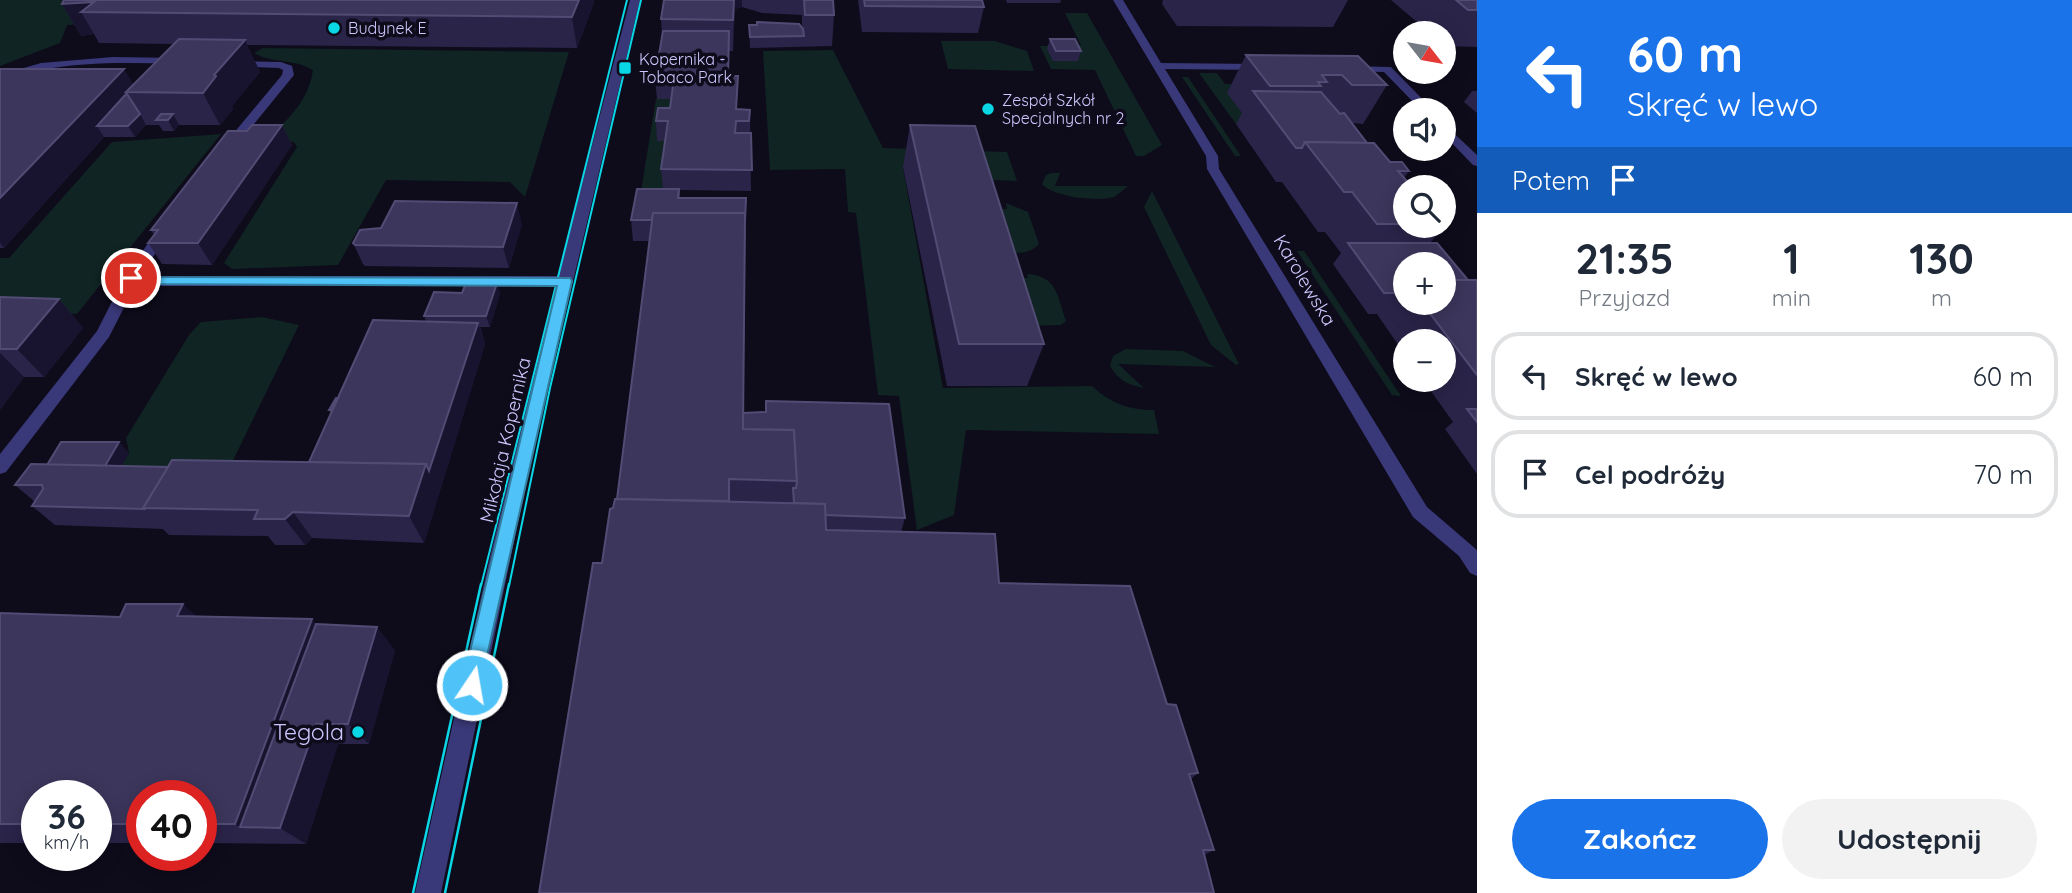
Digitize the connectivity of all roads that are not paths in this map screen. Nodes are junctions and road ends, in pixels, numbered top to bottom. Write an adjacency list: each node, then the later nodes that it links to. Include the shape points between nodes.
1 (635, 0): 15 (street, Mikołaja Kopernika)
2 (1118, 0): 5 (street, Karolewska)
3 (191, 61): 8 (street, via 38,66)
4 (218, 62): 11 (street, via 281,65 288,68 288,75)
5 (1158, 66): 6 (street); 17 (street, Karolewska, via 1212,156 1213,169 1420,512 1466,550)
6 (1280, 68)
7 (1333, 69): 9 (street, via 1387,69)
8 (0, 79)
9 (1415, 98)
10 (1456, 140): 12 (street)
11 (218, 162)
12 (1477, 162)
13 (170, 223): 14 (street)
14 (130, 281): 15 (street); 16 (street, via 104,333)
15 (565, 281): 18 (street, Mikołaja Kopernika, via 497,568)
16 (0, 467)
17 (1477, 567)
18 (428, 893)

